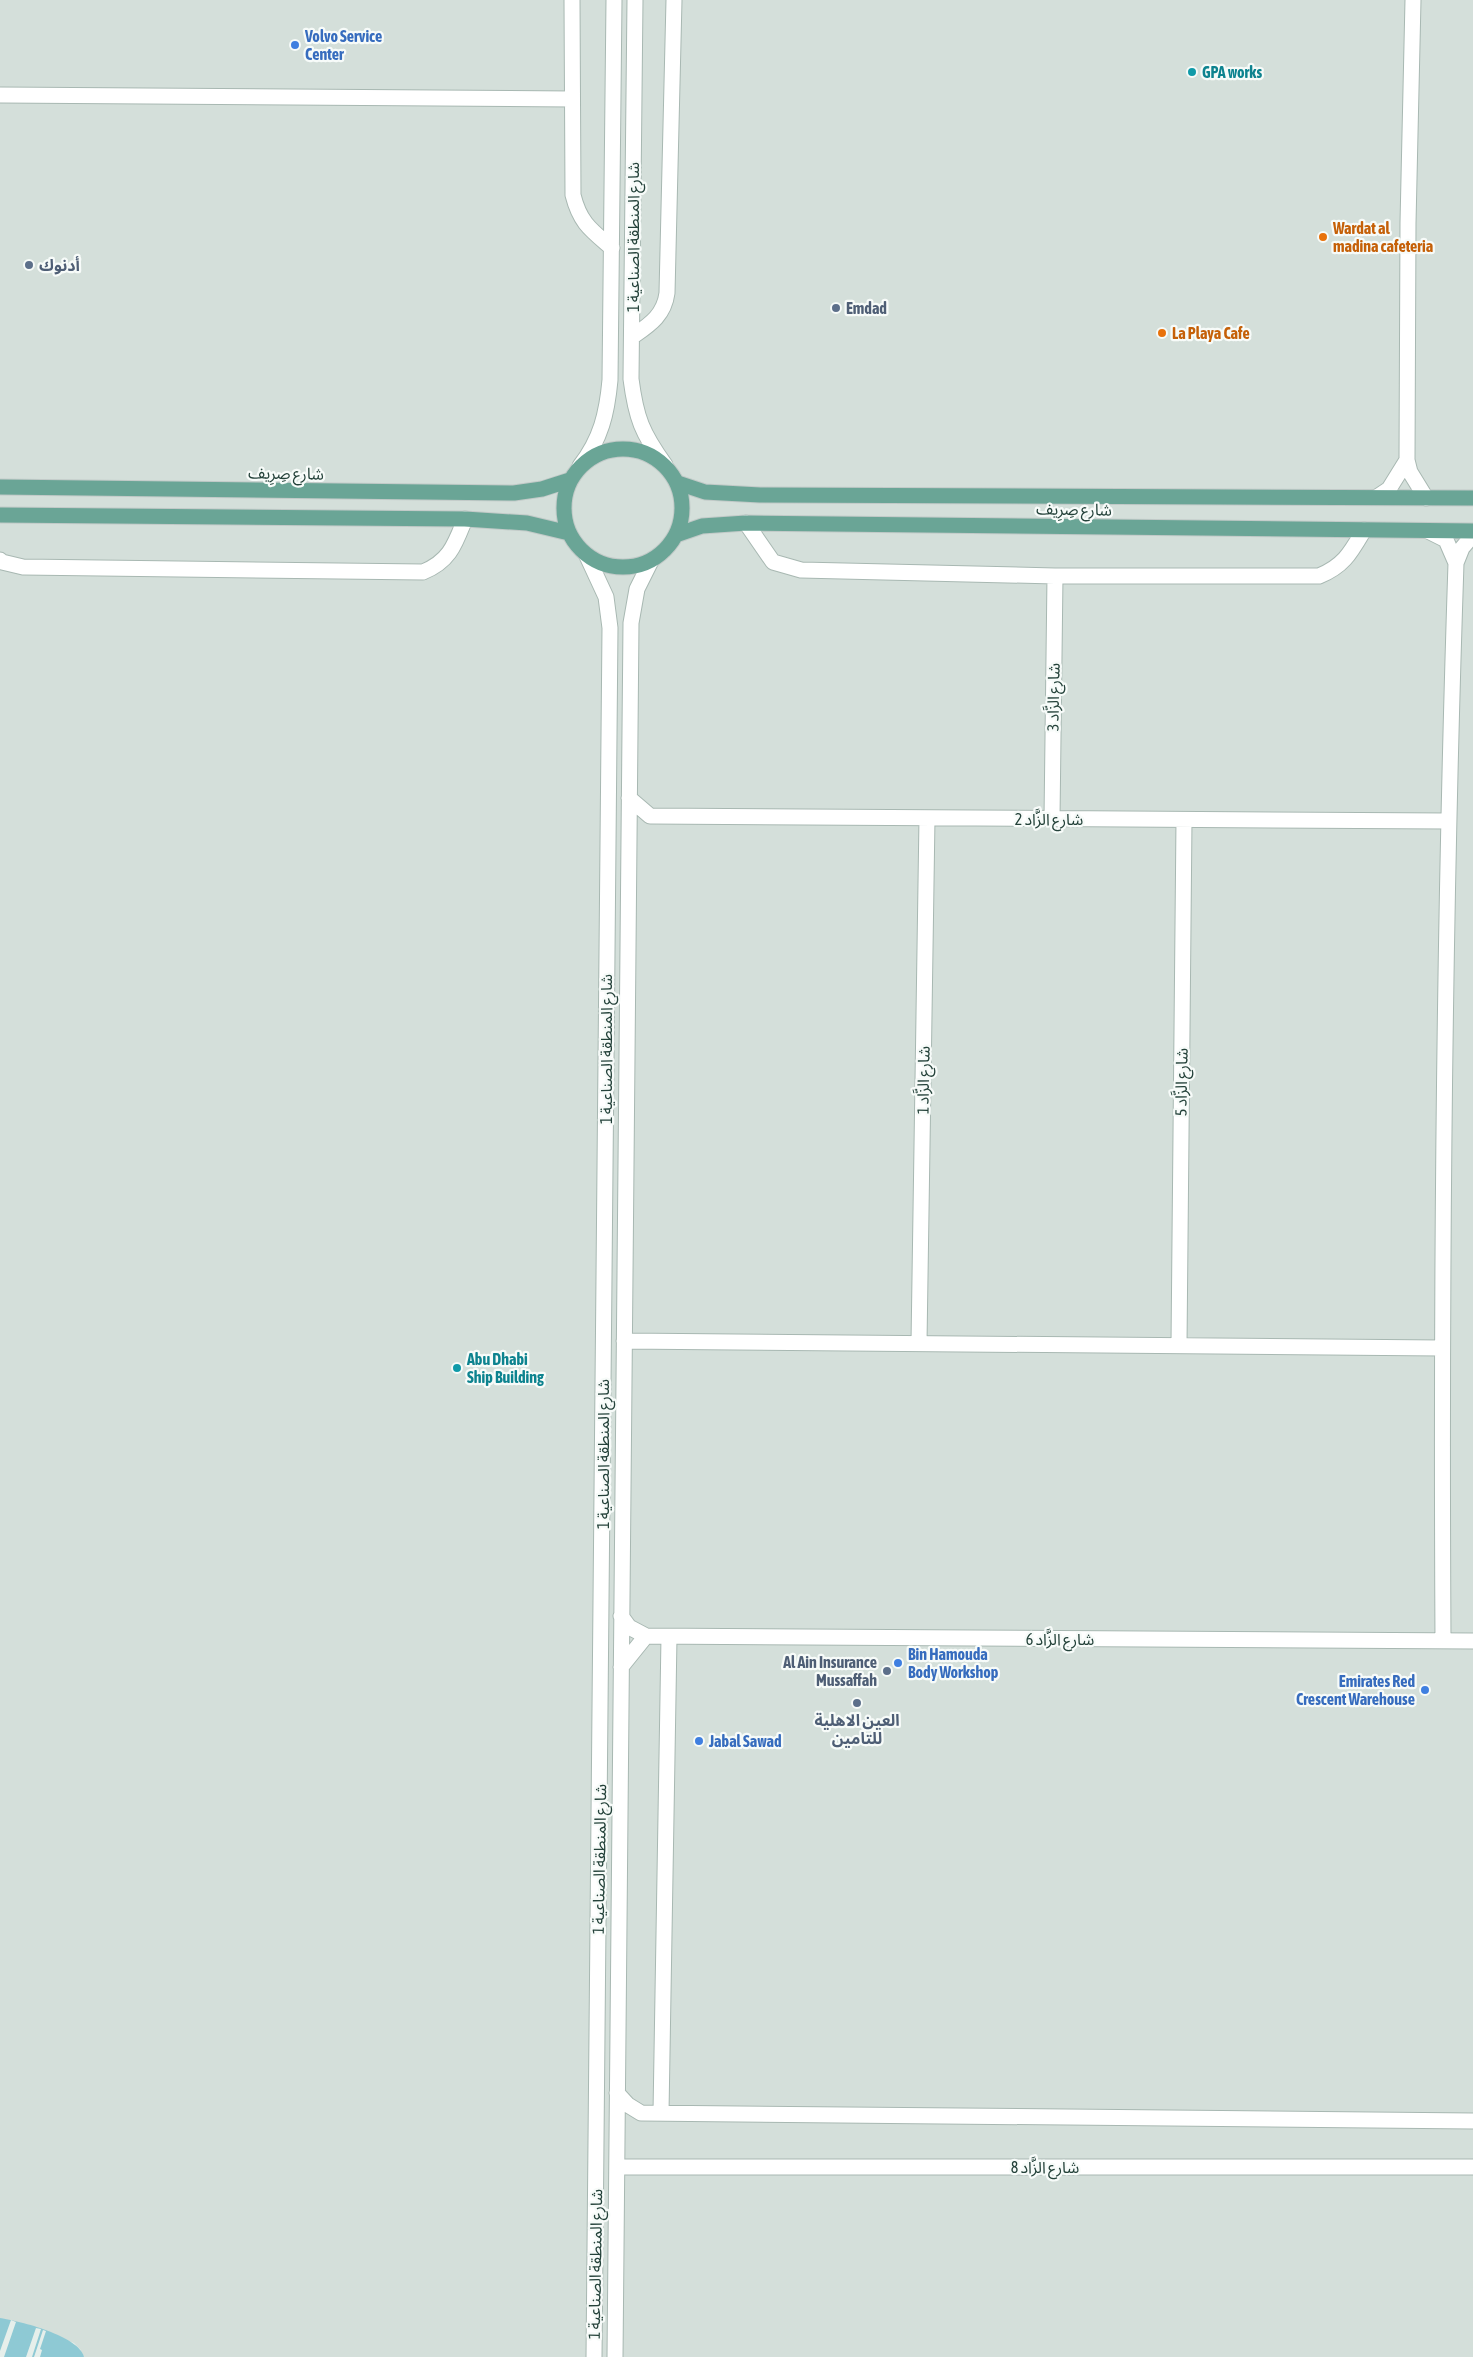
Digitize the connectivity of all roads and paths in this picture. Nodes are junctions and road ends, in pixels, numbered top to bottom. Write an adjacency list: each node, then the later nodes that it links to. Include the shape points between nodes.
1 (572, 0): 7 (street)
2 (614, 0): 8 (street, شارع المنطقة الصناعية 1)
3 (635, 0): 9 (street, شارع المنطقة الصناعية 1)
4 (674, 0): 9 (street, via 667,294 658,317)
5 (1413, 0): 10 (street)
6 (0, 94): 7 (street)
7 (572, 99): 8 (street, via 573,195 577,210 586,226)
8 (612, 248): 12 (street, شارع المنطقة الصناعية 1, via 607,410 593,449)
9 (632, 337): 11 (street, شارع المنطقة الصناعية 1, via 634,409 648,442)
10 (1407, 460): 16 (street, via 1389,489); 17 (street, via 1413,478)
11 (665, 465): 12 (main road, via 650,454 632,448 613,448 595,454); 14 (main road)
12 (580, 466): 13 (main road)
13 (570, 480): 15 (main road, شارع صِرِيف, via 514,493); 25 (main road, via 564,498 564,516)
14 (678, 483): 16 (main road, شارع صِرِيف, via 705,492 760,495); 26 (main road, via 682,518)
15 (0, 487)
16 (1377, 498): 17 (main road, شارع صِرِيف)
17 (1426, 498): 18 (main road, شارع صِرِيف)
18 (1473, 498)
19 (0, 515): 20 (main road)
20 (465, 519): 25 (main road, via 527,523); 29 (street, via 452,551 436,567 424,572 23,567)
21 (746, 523): 22 (main road, شارع صِرِيف); 26 (main road, شارع صِرِيف, via 702,526); 32 (street, via 773,562 801,570)
22 (1364, 530): 23 (main road, شارع صِرِيف); 32 (street, via 1346,559 1334,570 1319,576)
23 (1428, 530): 24 (main road, شارع صِرِيف); 31 (street, via 1446,540)
24 (1473, 531)
25 (569, 533): 28 (main road)
26 (676, 535): 30 (main road)
27 (1473, 535): 31 (street, via 1462,548)
28 (588, 556): 30 (main road, via 602,564 618,567); 57 (street, شارع المنطقة الصناعية 1, via 606,597 610,628)
29 (0, 560)
30 (651, 561): 33 (street, شارع المنطقة الصناعية 1, via 637,589 632,611)
31 (1456, 563): 38 (street)
32 (1055, 576): 36 (street, شارع الزَّاد 3)
33 (629, 798): 34 (street); 39 (street, شارع المنطقة الصناعية 1)
34 (650, 816): 35 (street, شارع الزَّاد 2); 39 (street)
35 (927, 818): 36 (street, شارع الزَّاد 2); 41 (street, شارع الزَّاد 1)
36 (1052, 819): 37 (street, شارع الزَّاد 2)
37 (1184, 820): 38 (street, شارع الزَّاد 2); 42 (street, شارع الزَّاد 5)
38 (1447, 822): 43 (street)
39 (628, 846): 40 (street, شارع المنطقة الصناعية 1)
40 (624, 1342): 41 (street); 44 (street, شارع المنطقة الصناعية 1)
41 (919, 1342): 42 (street)
42 (1179, 1345): 43 (street)
43 (1441, 1348): 47 (street)
44 (621, 1616): 45 (street, via 629,1627); 49 (street, شارع المنطقة الصناعية 1)
45 (646, 1636): 46 (street, شارع الزَّاد 6); 49 (street)
46 (669, 1637): 47 (street, شارع الزَّاد 6); 52 (street)
47 (1443, 1641): 48 (street, شارع الزَّاد 6)
48 (1473, 1641)
49 (621, 1667): 50 (street, شارع المنطقة الصناعية 1)
50 (617, 2093): 51 (street); 54 (street, شارع المنطقة الصناعية 1)
51 (640, 2113): 52 (street); 54 (street)
52 (661, 2113): 53 (street)
53 (1473, 2121)
54 (617, 2135): 55 (street, شارع المنطقة الصناعية 1)
55 (617, 2167): 56 (street, شارع الزَّاد 8); 58 (street, شارع المنطقة الصناعية 1)
56 (1473, 2167)
57 (594, 2357)
58 (615, 2357)

